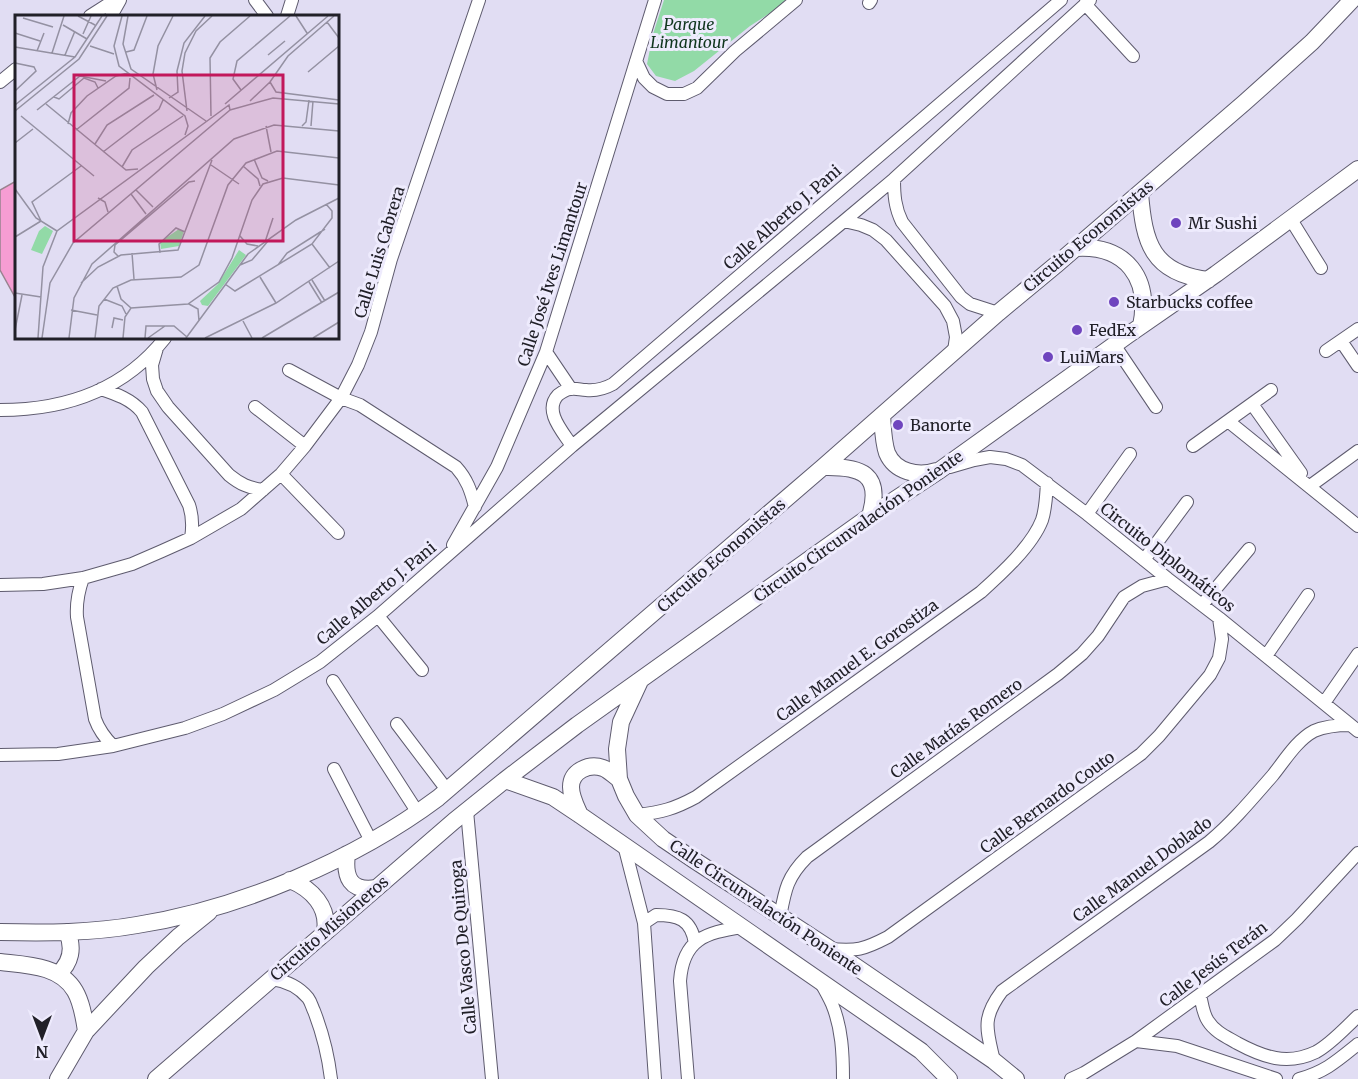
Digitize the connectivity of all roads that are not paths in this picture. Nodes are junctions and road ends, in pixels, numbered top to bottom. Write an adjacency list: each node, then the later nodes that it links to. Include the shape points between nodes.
1 (102, 0): 12 (street)
2 (115, 0): 12 (street)
3 (120, 0): 13 (street)
4 (255, 0): 14 (street)
5 (292, 0): 15 (street)
6 (479, 0): 42 (street, Calle Luis Cabrera, via 391,259 371,332)
7 (655, 0): 17 (street, Calle José Ives Limantour)
8 (796, 0): 17 (street, via 697,88 684,94 668,94 653,87)
9 (1061, 0): 40 (street, Calle Alberto J. Pani, via 614,384 595,391)
10 (1352, 0): 22 (main road, Circuito Economistas, via 1312,42)
11 (1088, 2): 16 (street); 21 (street, Calle Alberto J. Pani)
12 (93, 14)
13 (112, 15)
14 (266, 15)
15 (286, 15)
16 (1133, 56)
17 (636, 61): 36 (street, Calle José Ives Limantour)
18 (15, 70): 19 (street)
19 (0, 82)
20 (1358, 170): 23 (main road, Circuito Circunvalación Poniente)
21 (894, 179): 24 (street, Calle Alberto J. Pani); 28 (street, via 896,210 909,232 961,297)
22 (1140, 193): 25 (main road, Circuito Economistas); 27 (main road, via 1142,220 1156,257 1182,274)
23 (1290, 218): 26 (street); 27 (main road, Circuito Circunvalación Poniente)
24 (844, 222): 34 (street, via 873,230 886,240 945,306 953,321); 50 (street, Calle Alberto J. Pani)
25 (1076, 248): 28 (main road, Circuito Economistas); 29 (main road, via 1112,253 1131,268 1143,295)
26 (1321, 268)
27 (1208, 280): 29 (main road, Circuito Circunvalación Poniente)
28 (998, 313): 34 (main road, Circuito Economistas)
29 (1141, 326): 33 (main road, Circuito Circunvalación Poniente)
30 (1358, 329): 31 (street)
31 (1341, 341): 35 (street); 37 (street)
32 (161, 343): 39 (street, via 135,369); 59 (street, via 152,365 156,391 229,475 239,484)
33 (1115, 346): 44 (street); 55 (main road, Circuito Circunvalación Poniente)
34 (954, 351): 47 (main road, Circuito Economistas)
35 (1326, 351)
36 (546, 352): 40 (street); 61 (street, Calle José Ives Limantour)
37 (1358, 366)
38 (289, 370): 42 (street)
39 (101, 389): 46 (street, via 40,408); 66 (street, via 127,399 142,412 189,505)
40 (571, 389): 50 (street, via 555,398 553,413)
41 (1271, 390): 43 (street)
42 (341, 398): 49 (street, Calle Luis Cabrera); 61 (street, via 360,405 456,467 466,478)
43 (1252, 404): 48 (street); 58 (street)
44 (1156, 406)
45 (255, 407): 49 (street)
46 (0, 410)
47 (882, 415): 54 (main road, Circuito Economistas); 55 (main road, via 885,447 896,465 916,474)
48 (1228, 421): 51 (street); 58 (street)
49 (305, 446): 56 (street, Calle Luis Cabrera)
50 (572, 446): 68 (street, Calle Alberto J. Pani)
51 (1193, 447)
52 (1358, 451): 58 (street)
53 (1130, 454): 62 (street)
54 (823, 467): 63 (main road, via 851,468 870,478 874,503); 90 (main road, Circuito Economistas)
55 (940, 470): 57 (street, Circuito Diplomáticos, via 990,457 1022,465); 63 (main road, Circuito Circunvalación Poniente)
56 (281, 474): 59 (street, Calle Luis Cabrera); 65 (street)
57 (1047, 483): 62 (street, Circuito Diplomáticos); 94 (street, Calle Manuel E. Gorostiza, via 1041,522 1030,541 981,592 696,796 661,812)
58 (1310, 486): 64 (street)
59 (263, 490): 66 (street, Calle Luis Cabrera, via 240,509)
60 (1187, 502): 69 (street)
61 (476, 507): 68 (street, Calle José Ives Limantour)
62 (1087, 514): 69 (street, Circuito Diplomáticos)
63 (870, 516): 80 (main road, Circuito Circunvalación Poniente)
64 (1358, 526)
65 (338, 533)
66 (191, 538): 70 (street, Calle Luis Cabrera, via 132,564)
67 (1249, 549): 74 (street)
68 (448, 553): 75 (street, Calle Alberto J. Pani)
69 (1144, 560): 71 (street, Circuito Diplomáticos)
70 (83, 578): 72 (street, Calle Luis Cabrera); 85 (street, via 76,602 77,617 95,719)
71 (1168, 579): 74 (street, Circuito Diplomáticos); 102 (street, Calle Matías Romero, via 1142,585 1124,597 1098,636 1058,674 807,857 788,882)
72 (0, 585)
73 (1308, 595): 78 (street)
74 (1202, 605): 76 (street, Circuito Diplomáticos)
75 (378, 616): 79 (street); 85 (street, Calle Alberto J. Pani, via 320,662 274,690 185,728)
76 (1219, 618): 78 (street, Circuito Diplomáticos); 109 (street, Calle Bernardo Couto, via 1222,639 1219,658 1210,675 1141,754 888,937 852,951)
77 (1358, 654): 82 (street)
78 (1266, 656): 82 (street, Circuito Diplomáticos)
79 (422, 670)
80 (640, 680): 88 (main road, Calle Circunvalación Poniente, via 621,722 616,749); 89 (main road, Circuito Circunvalación Poniente)
81 (333, 681): 92 (street)
82 (1324, 703): 84 (street, Circuito Diplomáticos)
83 (397, 724): 90 (street)
84 (1354, 728): 119 (street, Calle Manuel Doblado, via 1326,726 1312,732 1226,828 1002,991 987,1017)
85 (113, 746): 86 (street, Calle Alberto J. Pani, via 58,754)
86 (0, 755)
87 (334, 769): 95 (street)
88 (619, 779): 93 (main road, via 604,768 581,769 573,777 571,787); 94 (main road, Calle Circunvalación Poniente)
89 (505, 780): 91 (main road, Circuito Misioneros); 93 (main road, Calle Circunvalación Poniente, via 553,798)
90 (447, 790): 92 (main road, Circuito Economistas)
91 (467, 811): 100 (main road, Circuito Misioneros); 123 (street, Calle Vasco De Quiroga)
92 (418, 813): 95 (main road, Circuito Economistas)
93 (580, 815): 96 (main road, Calle Circunvalación Poniente)
94 (638, 815): 102 (main road, Calle Circunvalación Poniente, via 663,839)
95 (371, 841): 98 (main road, Circuito Economistas)
96 (624, 845): 103 (street); 104 (main road, Calle Circunvalación Poniente)
97 (1358, 853): 114 (street, Calle Jesús Terán, via 1275,939)
98 (347, 854): 99 (main road, Circuito Economistas); 100 (main road, via 350,881 363,889)
99 (290, 880): 101 (main road, Circuito Economistas); 105 (main road, via 317,899 324,913)
100 (376, 888): 105 (main road, Circuito Misioneros)
101 (214, 908): 107 (main road, Circuito Economistas, via 138,925); 116 (main road, via 146,967)
102 (780, 917): 109 (main road, Calle Circunvalación Poniente)
103 (644, 923): 108 (street, via 656,915 678,917 693,931); 124 (street)
104 (742, 927): 108 (street, via 720,930); 113 (main road, Calle Circunvalación Poniente)
105 (325, 931): 112 (main road, Circuito Misioneros)
106 (0, 932): 107 (main road, Circuito Economistas)
107 (67, 932): 111 (main road, via 71,952)
108 (694, 943): 125 (street, via 685,956 680,981)
109 (830, 949): 119 (main road, Calle Circunvalación Poniente)
110 (0, 962): 111 (main road, via 49,969)
111 (58, 974): 116 (main road, via 75,991)
112 (272, 979): 121 (main road, Circuito Misioneros); 122 (street, via 284,981 309,999 328,1055)
113 (819, 979): 126 (street, via 840,1028); 127 (main road, Calle Circunvalación Poniente, via 921,1051)
114 (1200, 995): 115 (street, via 1208,1021 1220,1034 1274,1059 1296,1059 1317,1051); 117 (street, Calle Jesús Terán)
115 (1358, 1016)
116 (86, 1031): 120 (main road)
117 (1137, 1041): 129 (street, Calle Jesús Terán); 130 (street, via 1177,1046)
118 (1358, 1044): 131 (street, via 1324,1070)
119 (994, 1061): 128 (main road, Calle Circunvalación Poniente)
120 (58, 1079)
121 (156, 1079)
122 (331, 1079)
123 (492, 1079)
124 (655, 1079)
125 (688, 1079)
126 (843, 1079)
127 (949, 1079)
128 (1016, 1079)
129 (1071, 1079)
130 (1276, 1079)
131 (1299, 1079)

